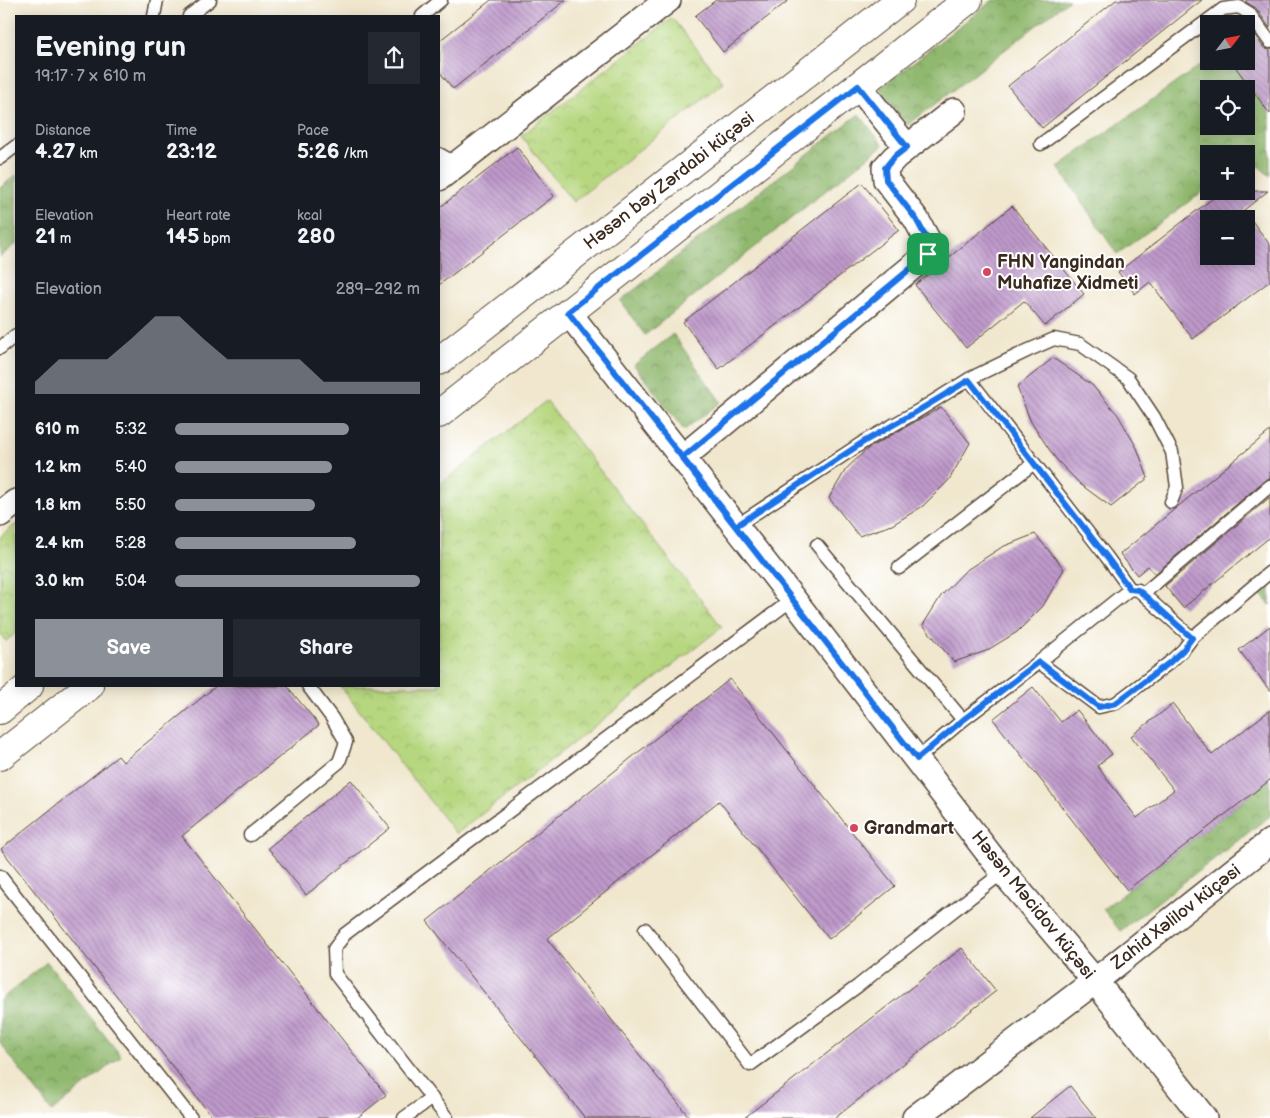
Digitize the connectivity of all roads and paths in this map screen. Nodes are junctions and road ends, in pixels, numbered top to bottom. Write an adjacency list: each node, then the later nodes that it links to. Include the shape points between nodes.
1 (157, 0): 7 (lane)
2 (210, 0): 8 (lane)
3 (668, 0): 17 (street)
4 (900, 0): 21 (main road, Həsən bəy Zərdabi küçəsi)
5 (968, 0): 11 (main road)
6 (437, 2): 9 (lane)
7 (154, 15)
8 (190, 15)
9 (423, 15)
10 (1270, 42): 13 (lane, via 1249,13 1239,7 1223,9)
11 (858, 86): 15 (street); 18 (main road)
12 (954, 111): 15 (street)
13 (1041, 144)
14 (15, 147): 16 (lane)
15 (907, 147): 24 (street, via 885,168 886,180 916,219 928,241 928,254)
16 (0, 158)
17 (445, 166)
18 (568, 312): 23 (main road); 24 (street, Həsən Məcidov küçəsi)
19 (15, 336): 20 (lane)
20 (0, 348)
21 (440, 360)
22 (969, 380): 25 (lane); 27 (lane, via 1054,339 1080,344 1128,378 1154,417 1172,452 1177,487); 30 (lane, via 865,441)
23 (440, 413)
24 (682, 458): 30 (street, Həsən Məcidov küçəsi)
25 (1034, 463): 32 (lane); 34 (lane)
26 (1270, 486): 35 (lane)
27 (1171, 502)
28 (15, 503): 29 (street)
29 (0, 514)
30 (736, 526): 36 (street, Həsən Məcidov küçəsi)
31 (818, 545): 43 (lane)
32 (899, 568)
33 (1270, 572): 37 (lane)
34 (1130, 589): 35 (lane); 38 (lane)
35 (1143, 594): 37 (lane)
36 (793, 599): 45 (street, Həsən Məcidov küçəsi); 52 (lane, via 345,934 334,949 335,974)
37 (1192, 638): 38 (lane, via 1169,663 1116,703 1099,707)
38 (1039, 662): 43 (lane)
39 (29, 687): 42 (main road)
40 (89, 687): 44 (main road)
41 (309, 687): 46 (lane, via 346,742 339,762)
42 (0, 710)
43 (963, 720): 45 (lane)
44 (0, 756)
45 (917, 759): 48 (street, Həsən Məcidov küçəsi)
46 (250, 836)
47 (1270, 842): 51 (street, Zahid Xəlilov küçəsi)
48 (1003, 872): 50 (lane, via 858,986 750,1065); 51 (street, Həsən Məcidov küçəsi)
49 (0, 876): 53 (lane)
50 (645, 929)
51 (1095, 981): 56 (street, Zahid Xəlilov küçəsi); 57 (street, Həsən Məcidov küçəsi)
52 (432, 1098): 54 (lane); 55 (lane)
53 (191, 1118)
54 (404, 1118)
55 (447, 1118)
56 (915, 1118)
57 (1204, 1118)

